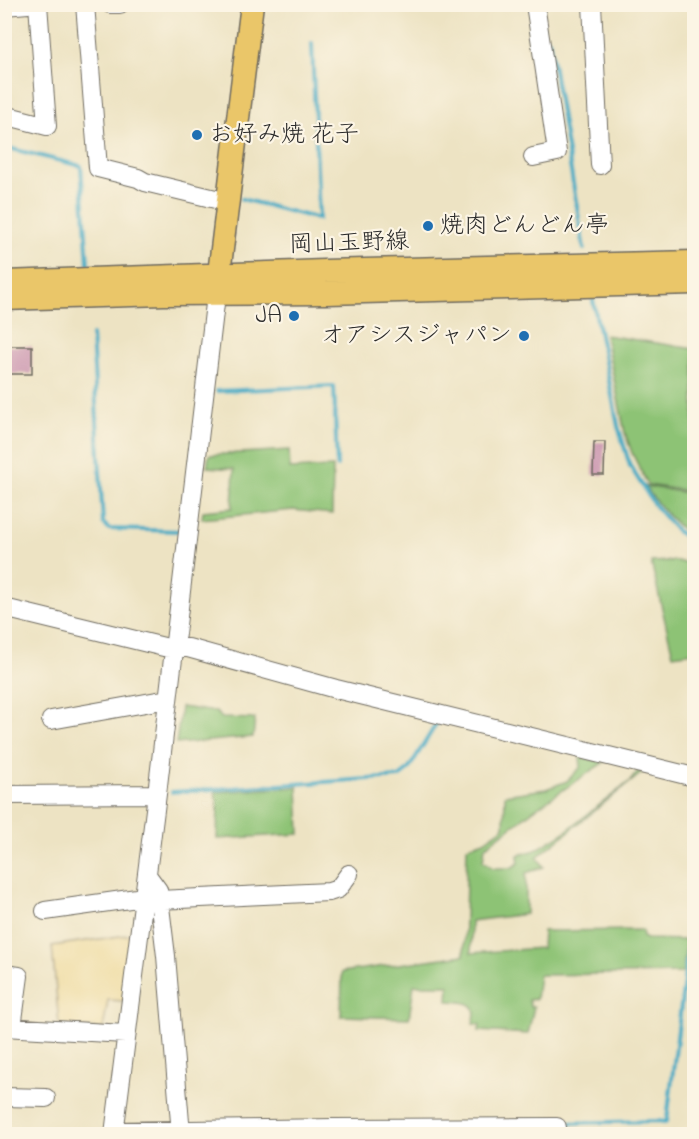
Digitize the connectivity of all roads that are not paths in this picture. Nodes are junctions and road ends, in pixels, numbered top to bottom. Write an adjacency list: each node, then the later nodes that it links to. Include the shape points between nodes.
1 (28, 4): 9 (street)
2 (38, 4): 10 (street, via 47,126)
3 (86, 4): 13 (street, via 98,168)
4 (110, 4): 5 (street)
5 (120, 4)
6 (252, 4): 13 (main road)
7 (535, 4): 11 (street, via 557,152)
8 (592, 4): 12 (street)
9 (6, 11)
10 (4, 115)
11 (533, 157)
12 (600, 165)
13 (228, 202): 17 (main road)
14 (694, 262): 17 (main road, 岡山玉野線, via 324,271)
15 (4, 282): 17 (main road, 岡山玉野線)
16 (694, 283): 17 (main road, 岡山玉野線)
17 (218, 285): 18 (main road, 岡山玉野線, via 164,294); 20 (street)
18 (4, 299)
19 (4, 608): 20 (street)
20 (174, 647): 21 (street); 23 (street)
21 (168, 699): 22 (street); 24 (street)
22 (51, 720)
23 (694, 777)
24 (157, 794): 25 (street); 27 (street, via 147,875)
25 (4, 795)
26 (348, 874): 27 (street, via 338,889 329,892)
27 (152, 898): 28 (street); 31 (street); 35 (street, via 172,1017)
28 (45, 911)
29 (4, 974): 30 (street, via 19,976)
30 (8, 1027): 31 (street)
31 (125, 1034): 36 (street)
32 (4, 1097): 33 (street)
33 (46, 1098)
34 (557, 1127): 35 (street)
35 (181, 1132): 36 (street)
36 (114, 1133)

